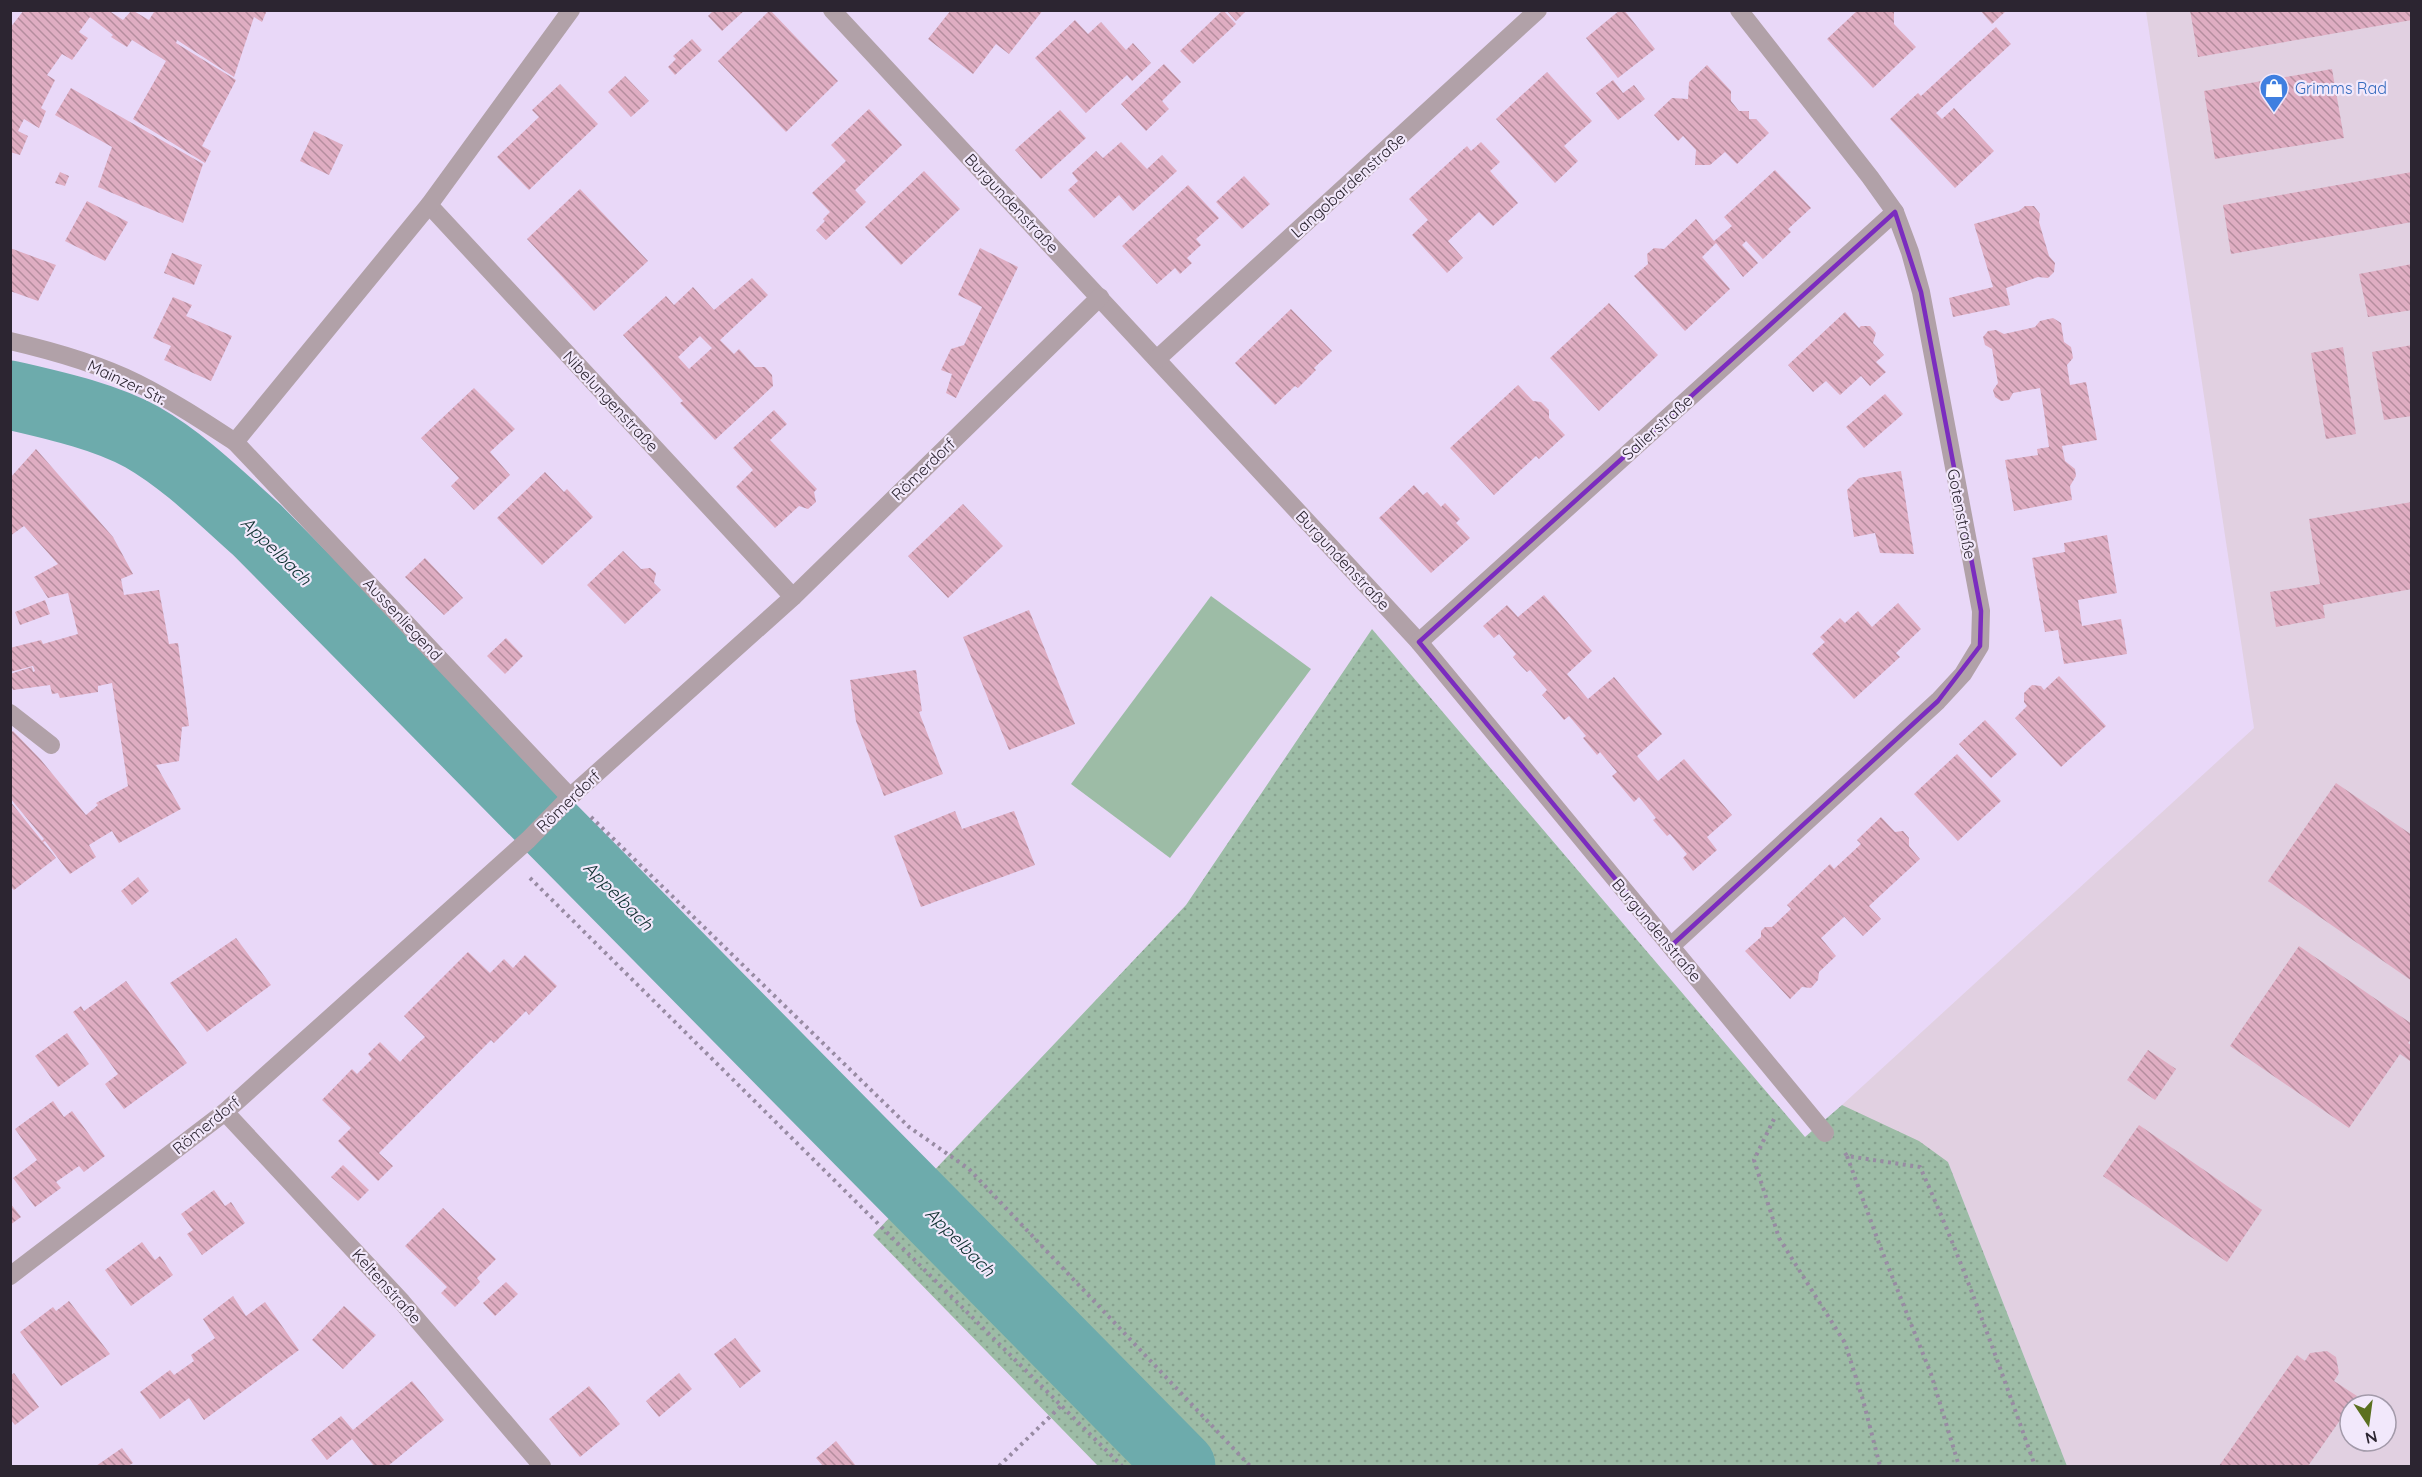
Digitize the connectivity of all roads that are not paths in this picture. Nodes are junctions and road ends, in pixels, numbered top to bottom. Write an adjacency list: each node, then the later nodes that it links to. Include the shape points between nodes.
1 (571, 10): 5 (street)
2 (832, 10): 7 (street, Burgundenstraße)
3 (1538, 10): 9 (street, Langobardenstraße)
4 (1739, 10): 6 (street, Gotenstraße)
5 (429, 205): 10 (street); 11 (street, Nibelungenstraße)
6 (1895, 212): 12 (street, Salierstraße); 16 (street, Gotenstraße, via 1921,292 1981,611 1980,646 1938,700)
7 (1100, 297): 9 (street, Burgundenstraße); 11 (street, Römerdorf)
8 (10, 341): 10 (street, Mainzer Str., via 82,361 136,382)
9 (1157, 359): 12 (street, Burgundenstraße)
10 (235, 442): 15 (street, Aussenliegend)
11 (793, 597): 15 (street, Römerdorf)
12 (1419, 642): 16 (street, Burgundenstraße)
13 (10, 713): 14 (street)
14 (51, 745)
15 (570, 797): 17 (street, Römerdorf, via 528,840)
16 (1671, 946): 18 (street, Burgundenstraße)
17 (225, 1112): 19 (street, Römerdorf); 20 (street, Keltenstraße, via 402,1302)
18 (1825, 1133)
19 (10, 1276)
20 (542, 1467)

